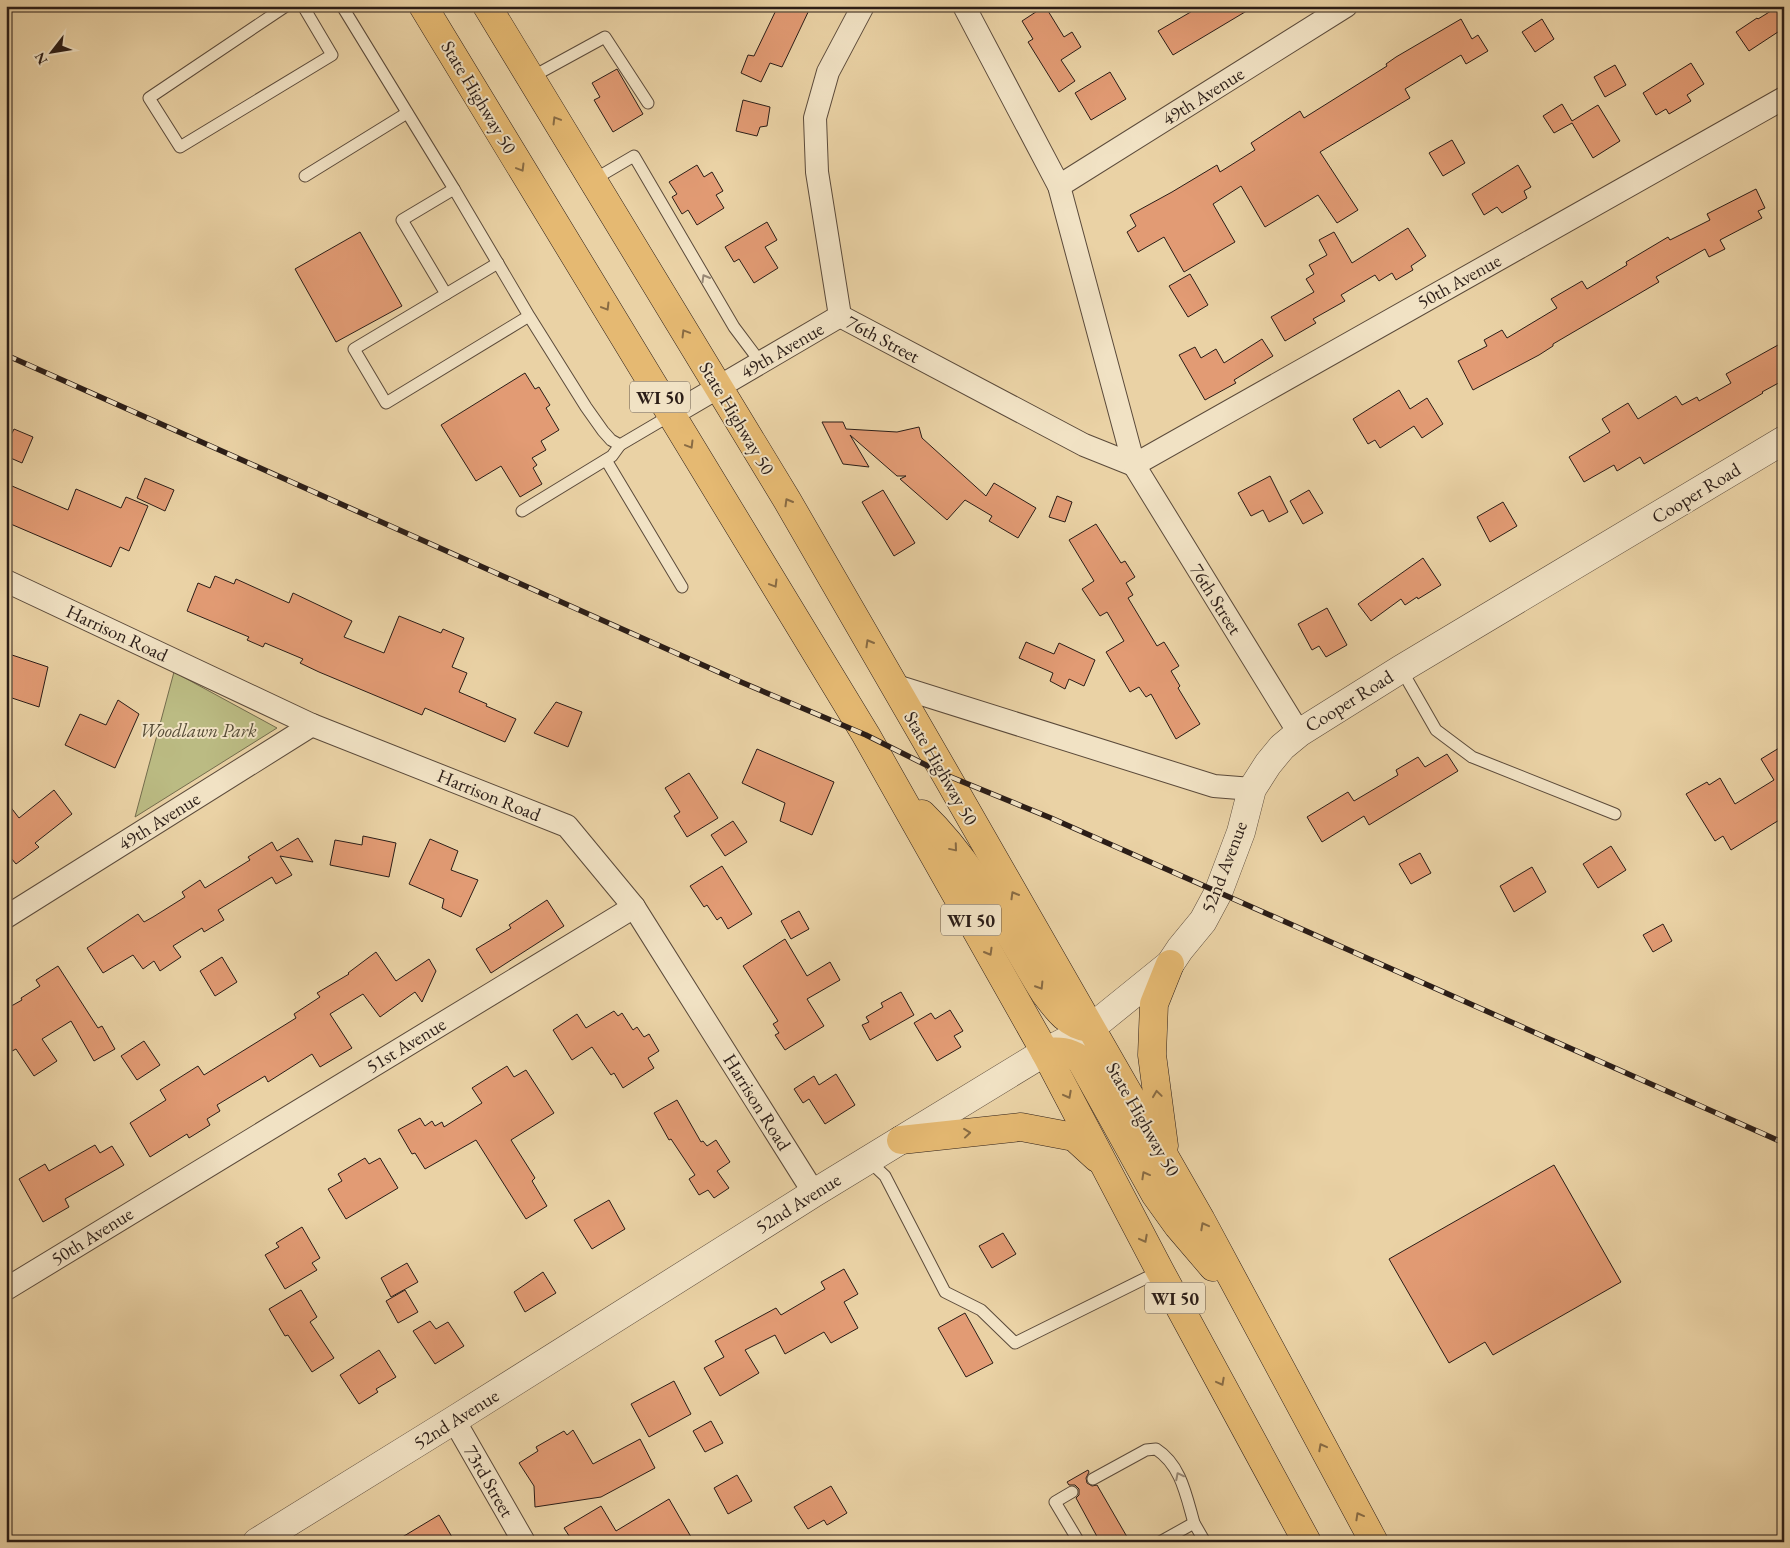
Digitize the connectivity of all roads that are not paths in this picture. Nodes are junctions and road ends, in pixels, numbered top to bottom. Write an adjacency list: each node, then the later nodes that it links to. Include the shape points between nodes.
1 (286, 6): 2 (lane, via 149,98 180,148 332,55)
2 (303, 6)
3 (342, 6): 12 (lane)
4 (424, 6): 23 (main road, State Highway 50 / WI 50, one-way to 23)
5 (487, 6): 9 (main road, State Highway 50 / WI 50)
6 (863, 6): 20 (street, 76th Street, via 828,72 815,118 817,172)
7 (964, 6): 15 (street, 76th Street)
8 (1346, 6): 15 (street, 49th Avenue)
9 (530, 78): 11 (lane, via 605,37); 14 (main road, State Highway 50 / WI 50, one-way to 9)
10 (1784, 98): 27 (street, 50th Avenue)
11 (648, 103)
12 (407, 113): 13 (lane); 16 (lane)
13 (305, 176)
14 (593, 180): 21 (lane, one-way to 14, via 734,327 634,156); 22 (main road, State Highway 50 / WI 50, one-way to 14)
15 (1059, 186): 27 (street, 76th Street)
16 (454, 189): 17 (lane); 18 (lane, via 402,220)
17 (498, 263): 18 (lane); 19 (lane)
18 (446, 294): 19 (lane, via 354,349 386,403)
19 (529, 316): 25 (lane, via 586,407 607,436)
20 (840, 316): 21 (street, 49th Avenue); 27 (street, 76th Street, via 1084,445)
21 (761, 363): 22 (street, 49th Avenue)
22 (718, 388): 23 (street, 49th Avenue); 32 (main road, State Highway 50 / WI 50, one-way to 22, via 787,500)
23 (671, 415): 25 (lane); 35 (main road, State Highway 50 / WI 50, one-way to 35)
24 (1784, 440): 31 (street, Cooper Road)
25 (620, 445): 26 (lane)
26 (606, 460): 28 (lane); 30 (lane)
27 (1134, 465): 34 (street, 76th Street)
28 (522, 511)
29 (6, 581): 33 (street, Harrison Road)
30 (682, 587)
31 (1401, 669): 34 (street, Cooper Road); 37 (lane, via 1436,730 1472,757)
32 (893, 685): 36 (street, via 1214,786); 41 (main road, State Highway 50 / WI 50, one-way to 32)
33 (312, 725): 38 (street, Harrison Road, via 567,826); 39 (street, 49th Avenue)
34 (1299, 733): 36 (street, Cooper Road, via 1282,747)
35 (896, 788): 41 (main road, one-way to 41, via 961,856 1054,1005 1072,1024); 42 (main road, State Highway 50 / WI 50, one-way to 42)
36 (1252, 789): 40 (street, 52nd Avenue, via 1241,832 1218,893 1203,921)
37 (1615, 814)
38 (634, 908): 47 (street, 51st Avenue); 48 (street, Harrison Road)
39 (6, 916)
40 (1170, 964): 41 (street, 52nd Avenue); 45 (main road, one-way to 40, via 1152,1055 1154,1004)
41 (1091, 1028): 42 (street, 52nd Avenue); 45 (main road, State Highway 50 / WI 50)
42 (1046, 1052): 43 (street, 52nd Avenue); 46 (main road, State Highway 50 / WI 50, one-way to 46); 51 (main road, one-way to 42, via 1155,1194 1080,1059 1070,1052)
43 (901, 1140): 44 (street, 52nd Avenue); 46 (main road, one-way to 46, via 1021,1127 1074,1136)
44 (868, 1160): 48 (street, 52nd Avenue); 49 (lane, via 885,1176 945,1292 981,1310 1015,1343)
45 (1166, 1160): 51 (main road, State Highway 50 / WI 50, one-way to 45)
46 (1104, 1164): 49 (main road, State Highway 50 / WI 50, one-way to 49)
47 (178, 1183): 50 (street, 50th Avenue)
48 (814, 1193): 52 (street, 52nd Avenue)
49 (1160, 1271): 61 (main road, State Highway 50 / WI 50, one-way to 61)
50 (6, 1289)
51 (1250, 1311): 62 (main road, State Highway 50 / WI 50, one-way to 51)
52 (454, 1420): 56 (street, 52nd Avenue); 57 (street, 73rd Street)
53 (1093, 1479): 55 (lane, one-way to 53, via 1182,1480 1168,1456 1156,1449 1146,1450)
54 (1072, 1492): 58 (lane, via 1056,1502)
55 (1194, 1523): 59 (lane); 60 (lane)
56 (257, 1542)
57 (524, 1542)
58 (1079, 1542)
59 (1160, 1542)
60 (1205, 1542)
61 (1308, 1542)
62 (1374, 1542)

